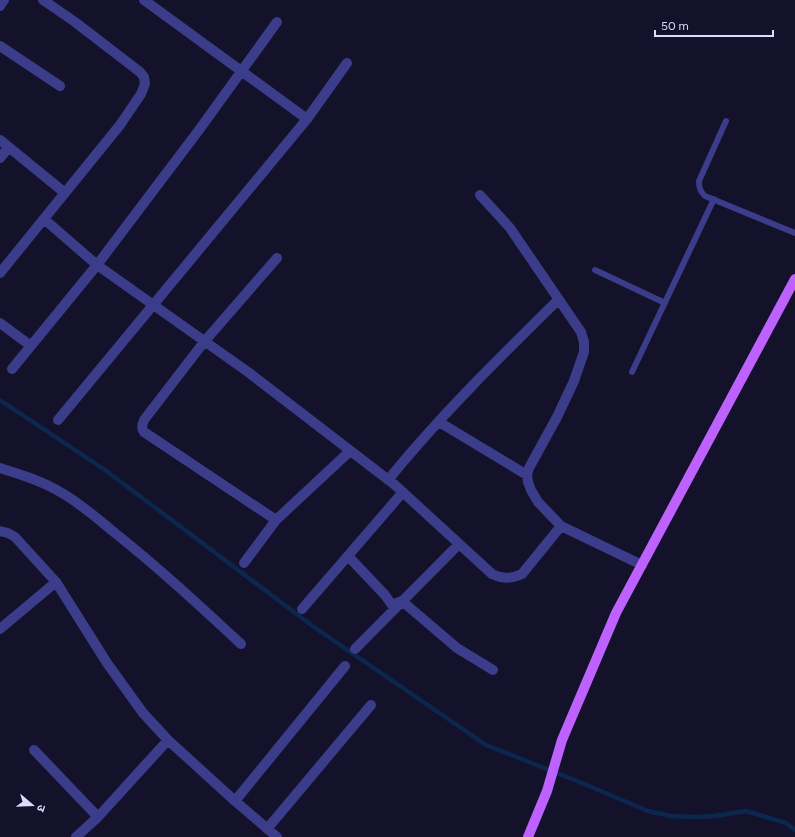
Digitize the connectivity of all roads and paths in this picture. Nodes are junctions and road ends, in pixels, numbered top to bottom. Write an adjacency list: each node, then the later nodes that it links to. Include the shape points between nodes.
1 (4, 0): 4 (street)
2 (43, 0): 15 (street, via 140,72 145,84 120,125)
3 (144, 0): 8 (street)
4 (0, 6)
5 (277, 22): 8 (street)
6 (0, 46): 9 (street)
7 (347, 63): 10 (street)
8 (241, 72): 10 (street); 21 (street)
9 (60, 86)
10 (307, 119): 27 (street)
11 (726, 121): 17 (lane, via 699,181 701,192)
12 (0, 140): 13 (street)
13 (9, 147): 14 (street); 15 (street)
14 (0, 158)
15 (65, 193): 18 (street)
16 (480, 195): 25 (street, via 510,228)
17 (714, 199): 19 (lane); 26 (lane)
18 (44, 218): 21 (street); 23 (street)
19 (795, 233)
20 (277, 258): 29 (street)
21 (97, 265): 27 (street); 30 (street)
22 (595, 270): 26 (lane)
23 (0, 273)
24 (795, 279): 46 (main road)
25 (558, 300): 34 (street); 37 (street, via 581,332 584,352 570,389)
26 (665, 303): 32 (lane)
27 (154, 305): 29 (street); 33 (street)
28 (0, 323): 30 (street)
29 (204, 342): 35 (street, via 248,372); 40 (street, via 144,420 142,429)
30 (31, 346): 31 (street)
31 (12, 369)
32 (632, 372)
33 (58, 420)
34 (439, 422): 37 (street); 38 (street)
35 (350, 451): 38 (street); 40 (street)
36 (0, 468): 51 (street, via 42,483 78,504 189,595)
37 (527, 475): 41 (street, via 529,486 538,502)
38 (388, 480): 39 (street)
39 (403, 492): 43 (street); 44 (street)
40 (276, 520): 45 (street)
41 (561, 526): 43 (street, via 522,574 515,577 501,578 492,574); 46 (street)
42 (0, 531): 47 (street, via 15,537)
43 (459, 544): 48 (street)
44 (348, 556): 48 (street, via 392,605); 49 (street)
45 (244, 563)
46 (642, 565): 63 (main road, via 616,613 562,740 547,791)
47 (56, 582): 50 (street); 56 (street, via 107,663 144,713)
48 (402, 601): 52 (street); 54 (street, via 457,648)
49 (302, 609)
50 (0, 629)
51 (241, 644)
52 (355, 649)
53 (345, 666): 58 (street)
54 (493, 670)
55 (371, 705): 60 (street)
56 (168, 740): 58 (street); 59 (street)
57 (34, 750): 59 (street)
58 (235, 802): 60 (street)
59 (98, 817): 61 (street)
60 (267, 829): 62 (street)
61 (76, 837)
62 (277, 837)
63 (528, 837)

